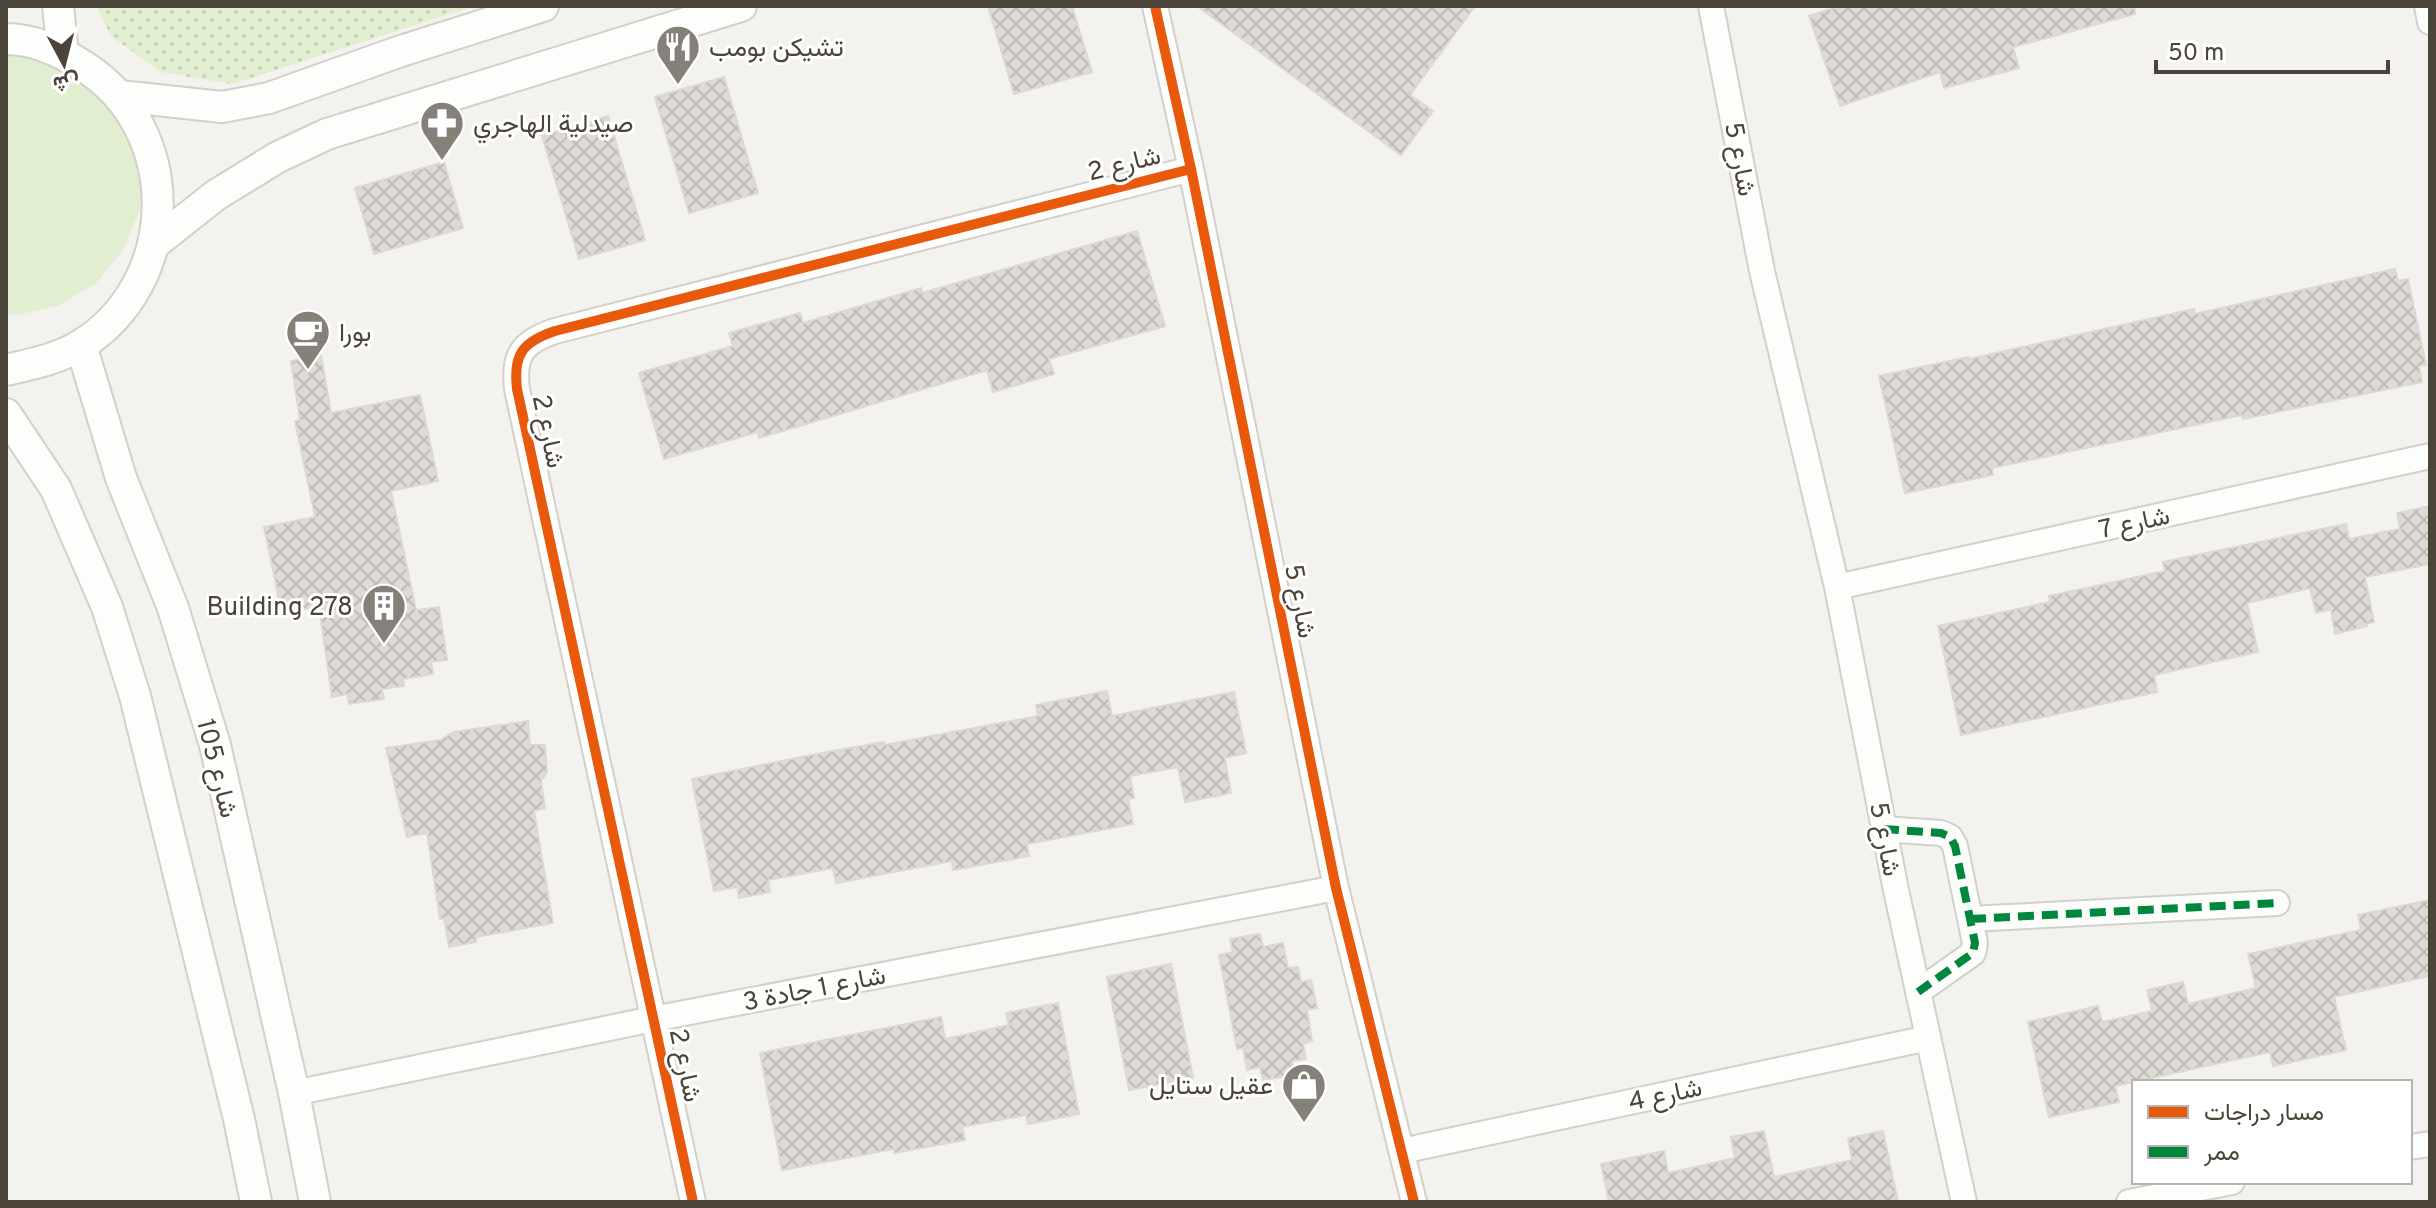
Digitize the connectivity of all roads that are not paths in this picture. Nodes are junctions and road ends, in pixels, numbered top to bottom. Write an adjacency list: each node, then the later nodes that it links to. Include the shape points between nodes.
1 (58, 6): 9 (street)
2 (543, 6): 10 (street, via 269,98 222,107)
3 (741, 6): 12 (street, via 327,134 216,195)
4 (1155, 6): 11 (street, شارع 5)
5 (1711, 6): 17 (street, شارع 5, via 1762,271)
6 (2427, 6): 7 (street)
7 (2430, 22)
8 (6, 39): 9 (street)
9 (63, 53): 10 (street)
10 (120, 96): 12 (street, via 147,141 159,192)
11 (1191, 169): 19 (street, شارع 5); 23 (street, شارع 2, via 555,331 536,337 521,351 515,369 517,389)
12 (154, 244): 13 (street, via 138,284 112,320)
13 (81, 345): 14 (street, via 44,362); 25 (street, شارع 105, via 121,478 173,608 215,745)
14 (6, 370)
15 (6, 414): 28 (street, via 56,489 107,607 135,696)
16 (2430, 456): 17 (street, شارع 7)
17 (1837, 587): 18 (street, شارع 5)
18 (1883, 829): 21 (street, via 1950,837); 22 (street, شارع 5)
19 (1336, 888): 23 (street, شارع 1 جادة 3); 26 (street, شارع 5)
20 (2277, 903): 21 (street)
21 (1970, 919): 22 (street, via 1973,953)
22 (1918, 992): 24 (street, شارع 5)
23 (653, 1019): 25 (street, شارع 1 جادة 3); 30 (street, شارع 2)
24 (1928, 1038): 26 (street, شارع 4); 32 (street, شارع 5)
25 (294, 1093): 29 (street, شارع 105)
26 (1402, 1151): 31 (street, شارع 5)
27 (2222, 1184): 33 (street)
28 (256, 1202)
29 (315, 1202)
30 (693, 1202)
31 (1414, 1202)
32 (1964, 1202)
33 (2129, 1202)

